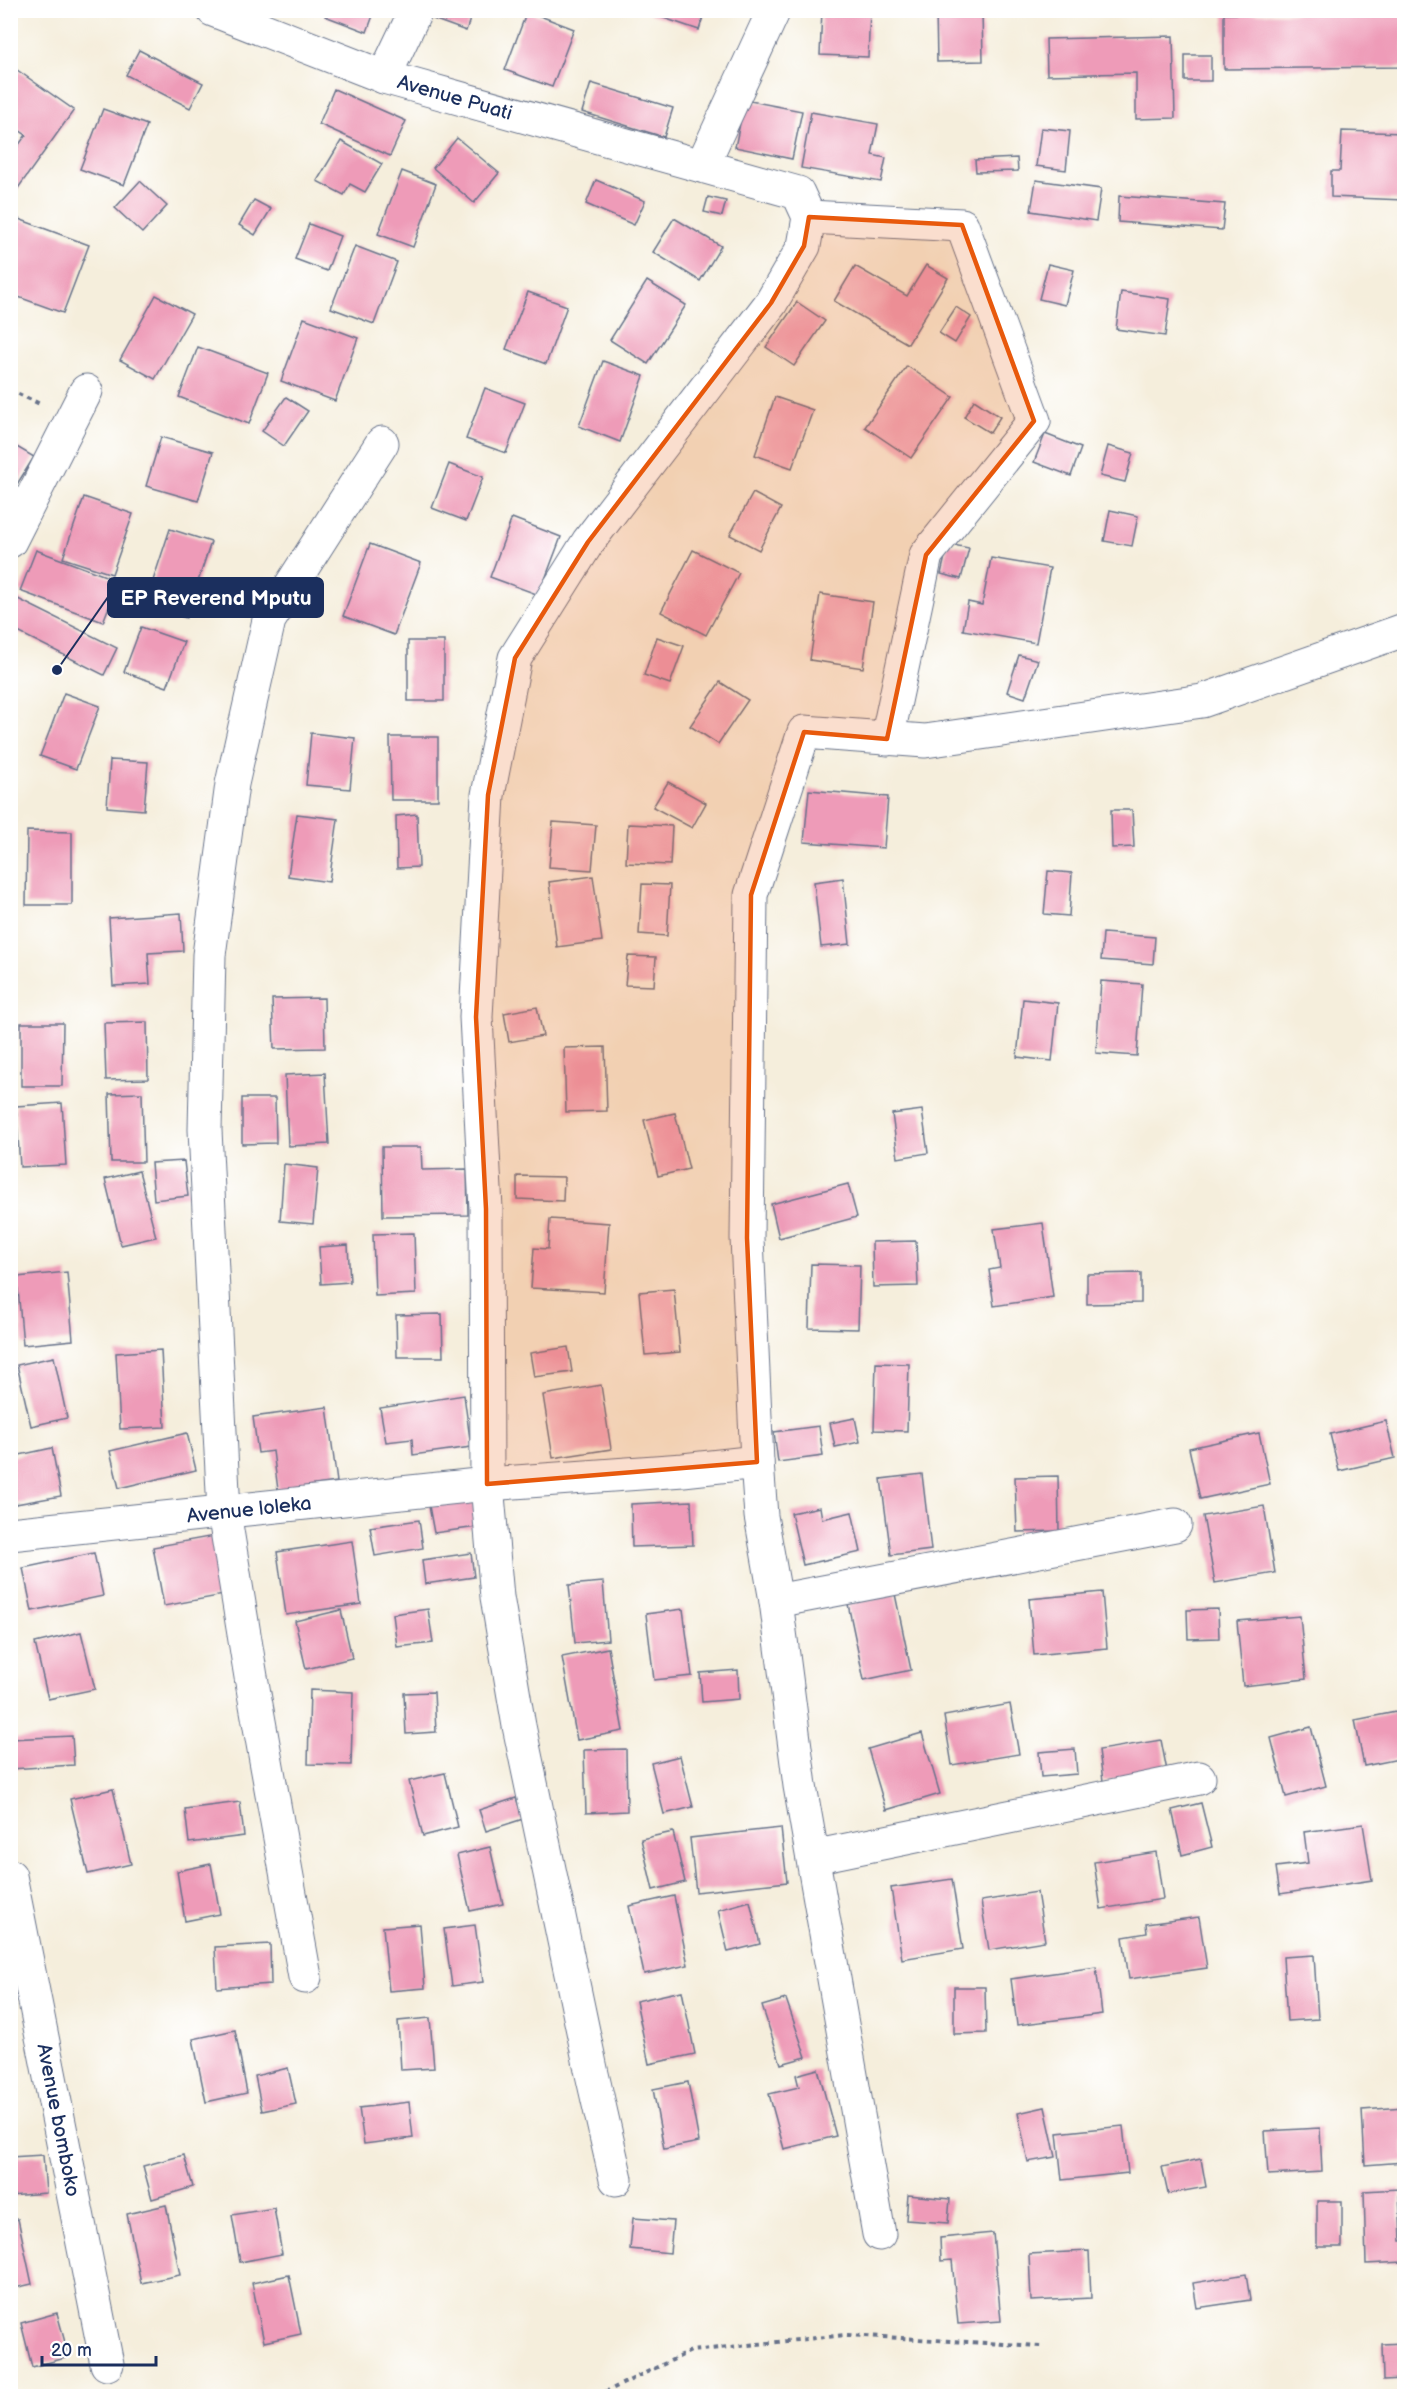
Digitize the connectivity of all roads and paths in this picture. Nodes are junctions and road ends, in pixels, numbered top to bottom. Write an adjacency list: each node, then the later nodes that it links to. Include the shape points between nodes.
1 (213, 10): 4 (street, Avenue Puati)
2 (416, 10): 4 (street)
3 (774, 10): 5 (street)
4 (384, 77): 5 (street, Avenue Puati)
5 (702, 166): 6 (street, Avenue Puati, via 798,193)
6 (808, 217): 11 (street, via 962,225 1034,421 926,555); 13 (street, via 804,246 771,303 588,542 515,658 488,795 476,1017 486,1209)
7 (86, 391): 9 (street)
8 (382, 444): 14 (street, via 269,620 232,784 209,955 205,1130)
9 (10, 542)
10 (1404, 630): 11 (street, via 1202,701 925,741)
11 (887, 739): 12 (street, via 804,732 751,895 747,1238)
12 (757, 1462): 13 (street, Avenue loleka); 17 (street, via 761,1516)
13 (487, 1485): 14 (street, Avenue loleka); 22 (street, via 497,1597 519,1726)
14 (224, 1512): 16 (street, Avenue loleka); 21 (street)
15 (1175, 1525): 17 (street)
16 (10, 1534)
17 (776, 1602): 19 (street)
18 (1199, 1778): 19 (street)
19 (813, 1857): 23 (street)
20 (10, 1876): 25 (street, Avenue bomboko)
21 (305, 1977)
22 (616, 2179)
23 (879, 2234)
24 (1042, 2346): 26 (path, via 845,2335 691,2351)
25 (107, 2364)
26 (597, 2397)

